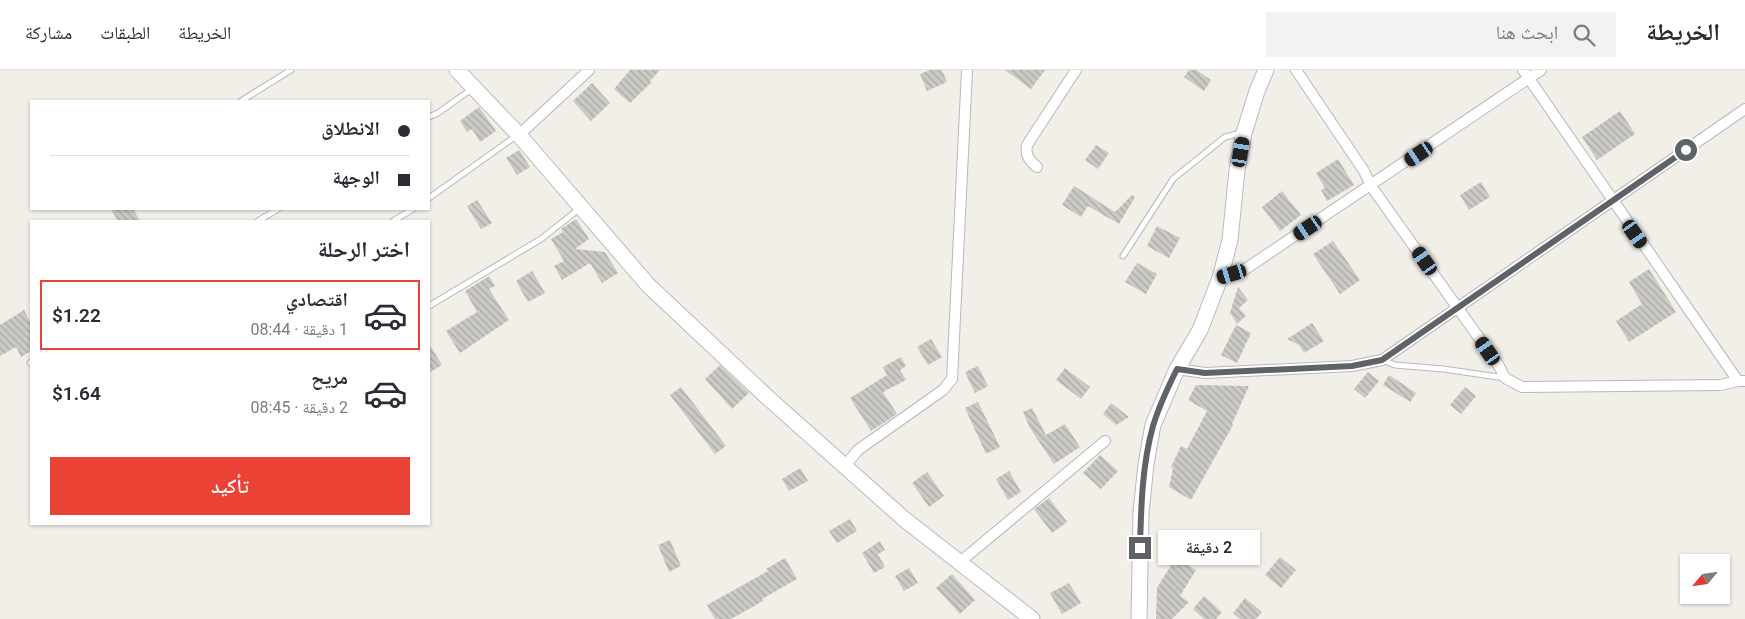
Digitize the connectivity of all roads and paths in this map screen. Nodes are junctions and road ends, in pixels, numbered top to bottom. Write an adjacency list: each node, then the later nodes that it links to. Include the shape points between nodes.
1 (291, 70): 11 (lane)
2 (458, 70): 10 (street)
3 (589, 70): 15 (street)
4 (967, 70): 34 (street, via 952,379 943,390 858,450)
5 (1076, 70): 16 (street, via 1027,144 1029,159)
6 (1266, 70): 14 (street)
7 (1296, 70): 17 (street)
8 (1541, 70): 9 (street)
9 (1526, 74): 17 (street); 19 (street)
10 (473, 87): 13 (lane); 15 (street)
11 (243, 100)
12 (1745, 109): 19 (street)
13 (430, 117)
14 (1244, 133): 25 (lane, via 1225,137 1173,179); 26 (street, via 1230,240)
15 (519, 134): 18 (lane); 20 (street)
16 (1037, 167)
17 (1371, 186): 26 (street, via 1244,270); 28 (street)
18 (430, 197)
19 (1612, 201): 28 (street); 32 (street)
20 (581, 208): 27 (lane, via 541,239); 34 (street, via 648,286)
21 (276, 210): 23 (lane)
22 (411, 210): 24 (lane)
23 (260, 220)
24 (394, 220)
25 (1123, 256)
26 (1220, 278): 30 (street, via 1200,330)
27 (430, 305)
28 (1457, 307): 29 (street); 31 (street)
29 (1382, 360): 30 (street, via 1352,366 1205,373); 31 (lane, via 1395,365)
30 (1177, 369): 37 (street, via 1153,426 1146,464 1140,512)
31 (1505, 378): 32 (street, via 1522,388 1720,385)
32 (1742, 381)
33 (1105, 441): 35 (street)
34 (844, 467): 35 (street)
35 (960, 562): 36 (street)
36 (1024, 617)
37 (1138, 619)

